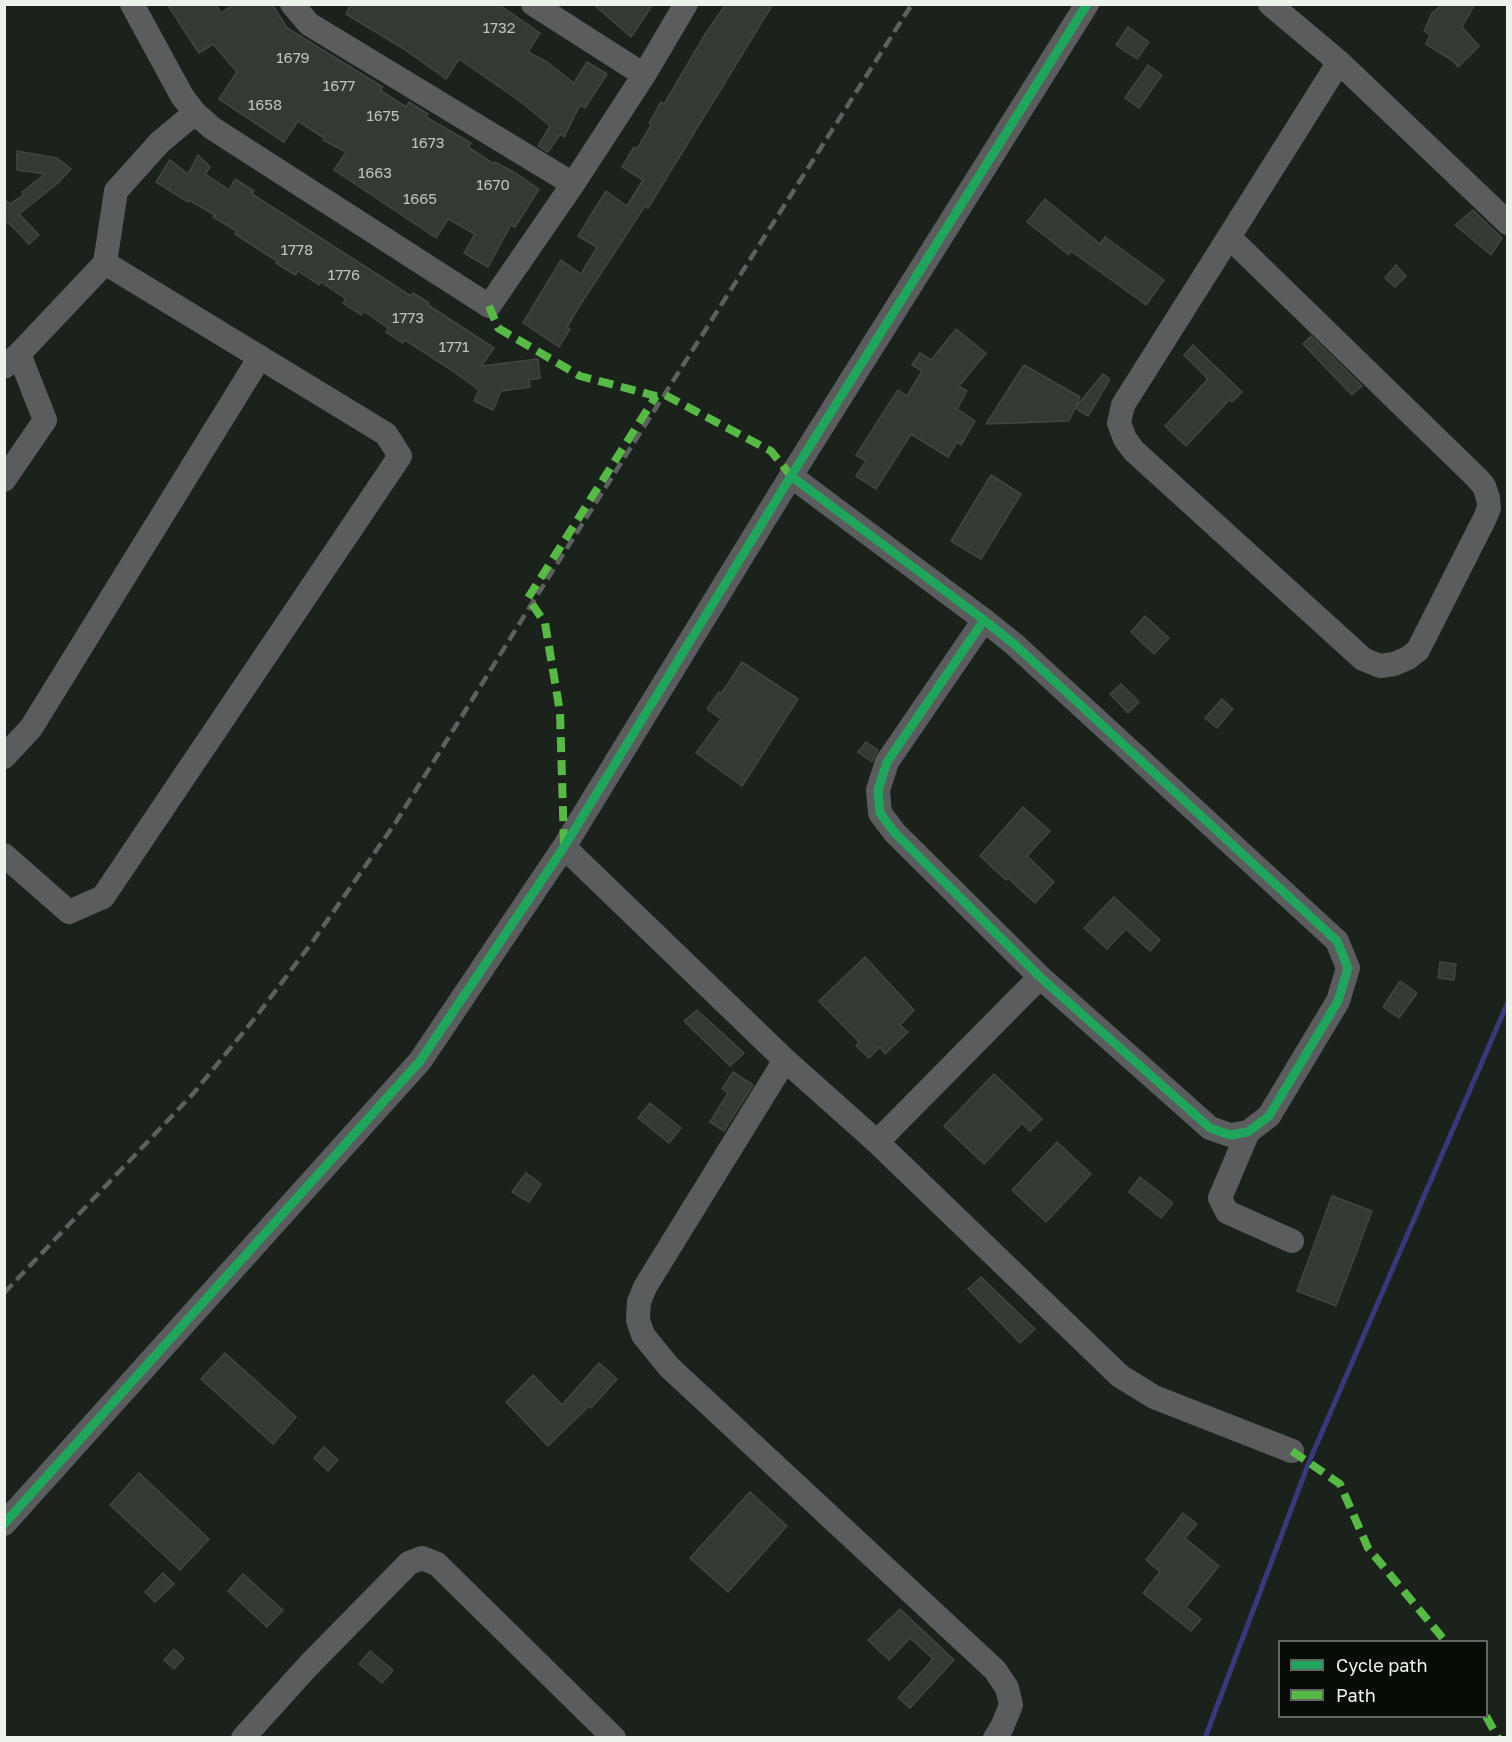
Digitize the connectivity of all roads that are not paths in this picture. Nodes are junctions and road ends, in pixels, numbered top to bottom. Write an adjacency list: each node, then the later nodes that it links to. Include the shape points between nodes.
1 (132, 4): 9 (street)
2 (292, 4): 10 (street, via 309,24)
3 (533, 4): 8 (street)
4 (686, 4): 8 (street)
5 (1087, 4): 16 (street)
6 (1270, 4): 7 (street)
7 (1339, 62): 11 (street); 12 (street)
8 (644, 75): 10 (street)
9 (195, 113): 10 (street, via 212,128 489,306); 13 (street, via 160,142 116,191)
10 (573, 184)
11 (1508, 223)
12 (1229, 237): 12 (street, via 1123,405 1119,423 1125,439 1363,659 1380,666 1394,664 1418,650 1485,518 1489,508 1486,492 1476,477)
13 (105, 263): 14 (street); 15 (street)
14 (260, 357): 19 (street, via 31,728); 21 (street, via 386,434 400,456 103,897 69,912)
15 (12, 361): 17 (street, via 45,420)
16 (791, 476): 18 (street); 20 (street)
17 (4, 480)
18 (984, 620): 22 (street, via 887,762 878,790 880,813 895,833); 24 (street, via 1337,941 1348,968 1338,1001 1269,1116)
19 (4, 758)
20 (564, 847): 23 (street); 28 (street, via 420,1061)
21 (4, 855)
22 (1040, 977): 24 (street, via 1210,1128 1230,1135); 25 (street)
23 (784, 1060): 25 (street); 31 (street, via 645,1287 638,1320 643,1335 669,1367 995,1670 1007,1688 1011,1705)
24 (1248, 1132): 26 (street, via 1220,1198 1227,1212)
25 (877, 1142): 27 (street, via 1120,1376 1154,1397)
26 (1292, 1241)
27 (1292, 1450)
28 (4, 1524)
29 (243, 1737): 30 (street, via 409,1563 422,1558 437,1564)
30 (614, 1737)
31 (995, 1737)

